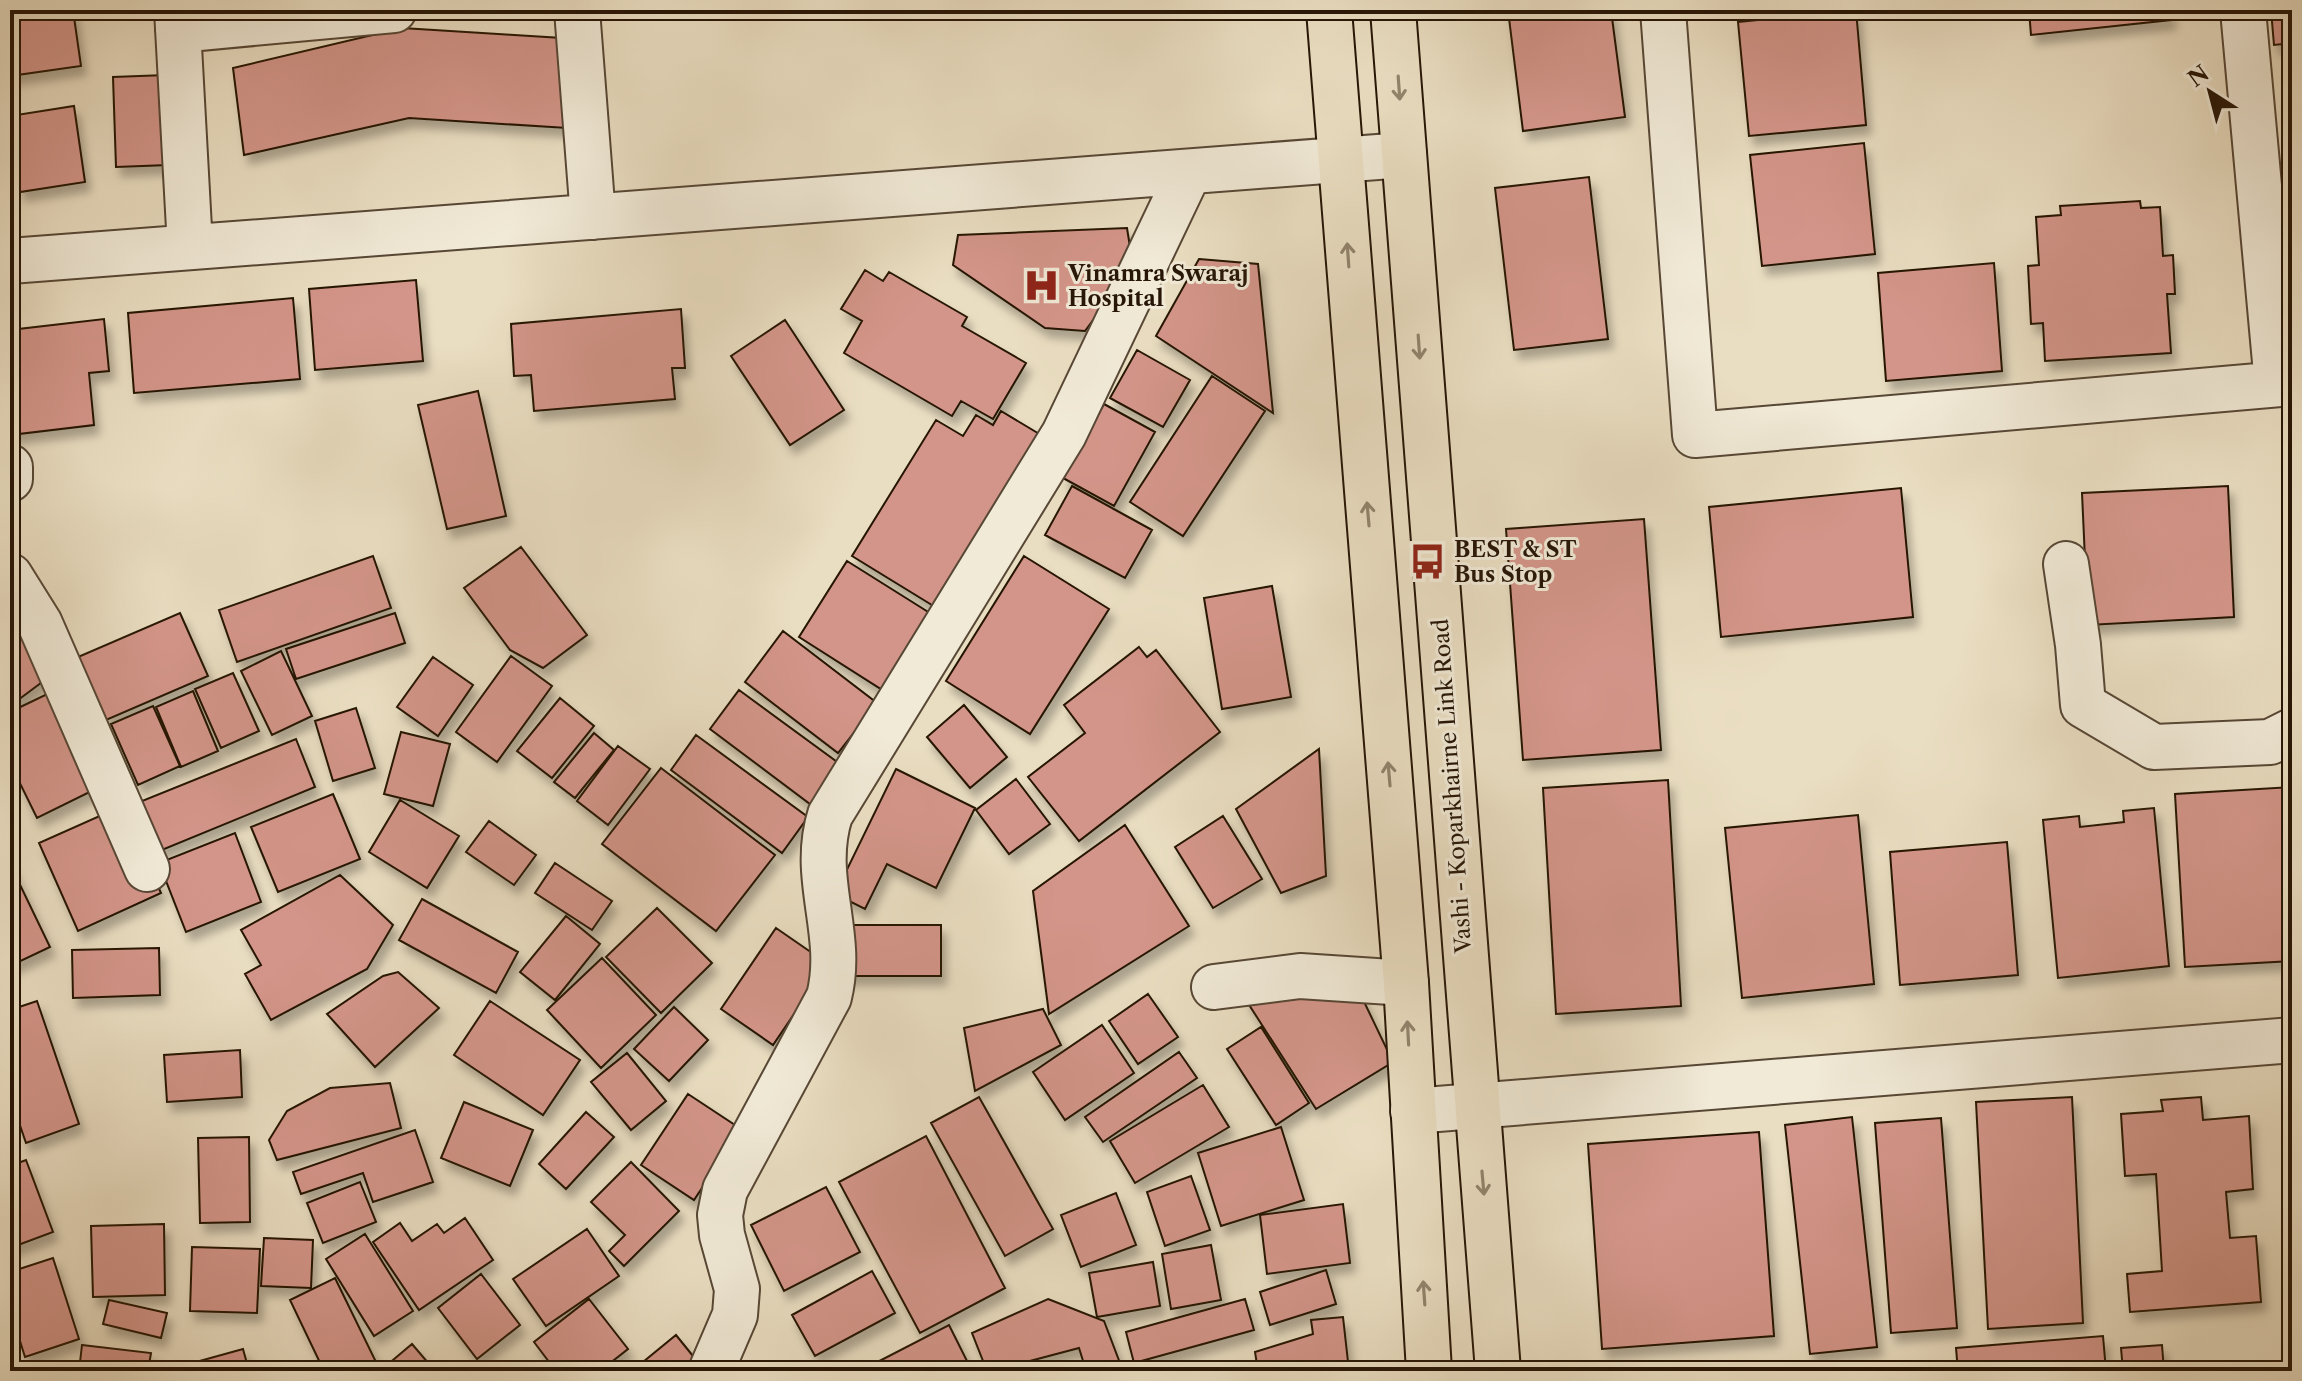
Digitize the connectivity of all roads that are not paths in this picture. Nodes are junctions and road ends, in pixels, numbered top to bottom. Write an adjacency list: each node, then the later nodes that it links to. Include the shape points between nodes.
1 (394, 10): 7 (street)
2 (577, 10): 11 (street)
3 (1329, 10): 9 (main road)
4 (1393, 10): 8 (main road, Vashi - Koparkhairne Link Road, one-way to 8)
5 (1663, 10): 14 (street, via 1695,435)
6 (2243, 10): 14 (street)
7 (178, 20): 12 (street)
8 (1404, 155): 9 (street); 24 (main road, Vashi - Koparkhairne Link Road, one-way to 24)
9 (1340, 160): 10 (street); 21 (main road, one-way to 9)
10 (1189, 172): 11 (street); 26 (street, via 1064,434 830,815 822,871 834,976 829,997 725,1190 720,1215 737,1289 735,1315)
11 (593, 217): 12 (street)
12 (190, 247): 13 (street)
13 (10, 261)
14 (2285, 384)
15 (10, 467): 16 (street)
16 (10, 479)
17 (2066, 564): 19 (street, via 2083,705 2154,747 2270,742)
18 (10, 576): 20 (street, via 40,624)
19 (2292, 731)
20 (147, 869)
21 (1406, 983): 22 (street, via 1300,976); 25 (main road, one-way to 21)
22 (1214, 987)
23 (2292, 1040): 24 (street)
24 (1476, 1105): 25 (street); 28 (main road, Vashi - Koparkhairne Link Road, one-way to 28)
25 (1413, 1111): 27 (main road, one-way to 25)
26 (711, 1371)
27 (1429, 1371)
28 (1498, 1371)

